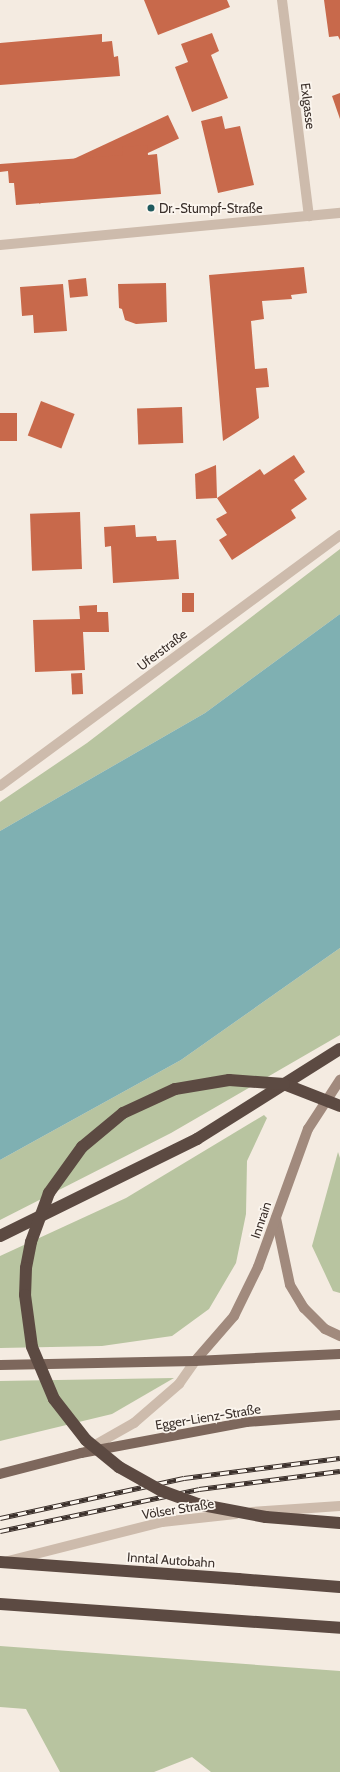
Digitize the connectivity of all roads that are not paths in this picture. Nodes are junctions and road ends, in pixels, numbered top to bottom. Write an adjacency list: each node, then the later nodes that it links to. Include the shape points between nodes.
1 (282, 0): 3 (street, Exlgasse)
2 (340, 213): 3 (street)
3 (309, 216): 4 (street)
4 (0, 245)
5 (340, 535): 6 (street, Uferstraße)
6 (0, 786)
7 (340, 1049): 11 (highway, via 197,1139)
8 (340, 1080): 10 (main road, Innrain, via 308,1129)
9 (340, 1106): 20 (highway, bridge, via 284,1084 229,1080 175,1088 123,1113 82,1147 49,1193 31,1242 26,1268 25,1295 32,1346 54,1399 86,1440 119,1467 162,1491 197,1504 266,1517)
10 (276, 1216): 12 (main road, via 290,1285 304,1308 325,1329); 14 (main road, Innrain, via 258,1267 234,1316)
11 (0, 1236)
12 (340, 1336)
13 (340, 1354): 14 (main road)
14 (195, 1361): 15 (main road); 17 (street, via 179,1384 134,1423)
15 (0, 1365)
16 (340, 1415): 17 (main road, Egger-Lienz-Straße, via 246,1422)
17 (81, 1453): 18 (main road, Egger-Lienz-Straße)
18 (0, 1474)
19 (340, 1506): 21 (street, Völser Straße, via 162,1522)
20 (340, 1523)
21 (0, 1563): 22 (highway, Inntal Autobahn, bridge)
22 (340, 1587)
23 (0, 1604): 24 (highway)
24 (340, 1628)

